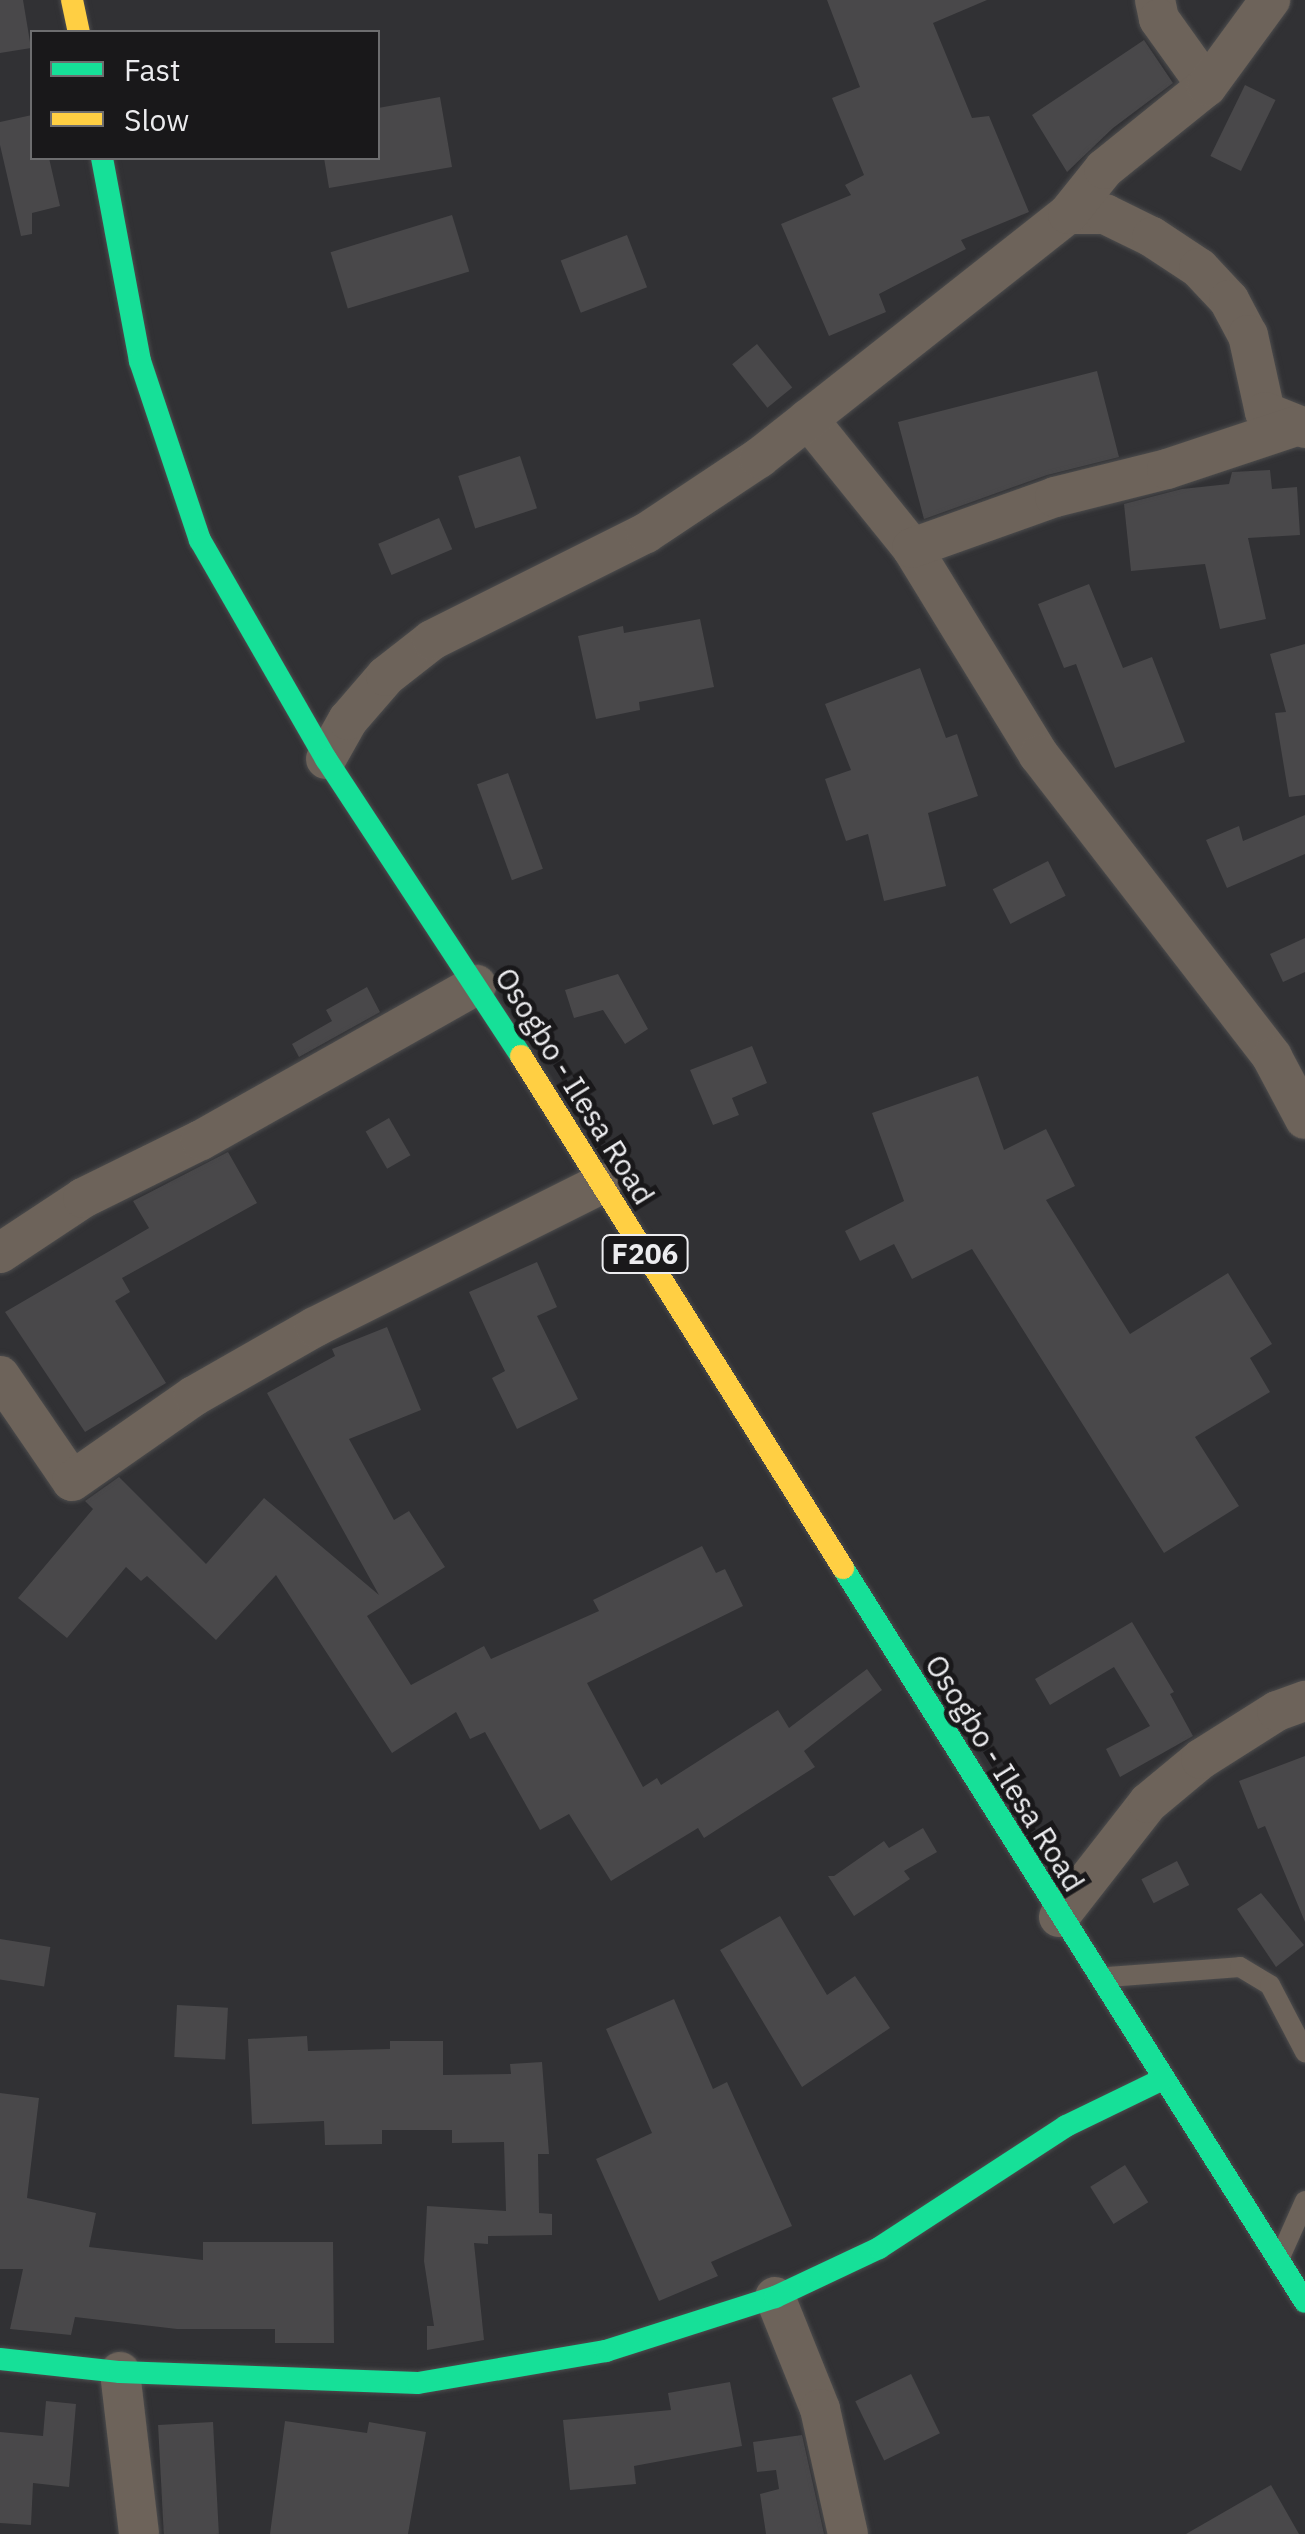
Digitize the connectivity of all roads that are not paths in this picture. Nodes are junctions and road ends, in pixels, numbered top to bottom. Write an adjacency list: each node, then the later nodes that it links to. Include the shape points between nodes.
1 (72, 0): 4 (main road)
2 (1155, 0): 5 (street, via 1159,19)
3 (1270, 0): 5 (street)
4 (78, 30)
5 (1207, 86): 7 (street, via 1104,169)
6 (102, 160): 11 (main road, Osogbo - Ilesa Road / F206, via 140,361 200,540)
7 (1068, 214): 8 (street); 9 (street, via 1104,214 1199,268 1230,300 1248,335 1265,412)
8 (808, 419): 10 (street); 11 (street, via 646,534 432,640 386,676 348,720)
9 (1300, 427): 10 (street, via 1055,497)
10 (912, 548): 13 (street, via 1039,755 1272,1057)
11 (326, 759): 12 (main road, Osogbo - Ilesa Road / F206)
12 (476, 985): 14 (main road, Osogbo - Ilesa Road / F206); 15 (street, via 201,1140 83,1198)
13 (1305, 1119)
14 (601, 1184): 16 (street, via 298,1337 194,1396 72,1481); 18 (main road, Osogbo - Ilesa Road / F206)
15 (0, 1254)
16 (0, 1376)
17 (1305, 1701): 18 (street, via 1202,1758 1148,1804)
18 (1059, 1916): 19 (main road, Osogbo - Ilesa Road / F206)
19 (1098, 1978): 20 (lane, via 1240,1967 1270,1986); 21 (main road, Osogbo - Ilesa Road / F206)
20 (1305, 2052)
21 (1163, 2080): 23 (main road, Osogbo - Ilesa Road / F206); 24 (main road, via 1066,2126 879,2248)
22 (1305, 2201): 23 (lane)
23 (1278, 2261): 25 (main road, Osogbo - Ilesa Road / F206)
24 (774, 2297): 27 (main road, via 606,2351 418,2383); 29 (street, via 820,2409)
25 (1305, 2302)
26 (0, 2359): 27 (main road)
27 (120, 2372): 28 (street)
28 (139, 2534)
29 (848, 2534)

